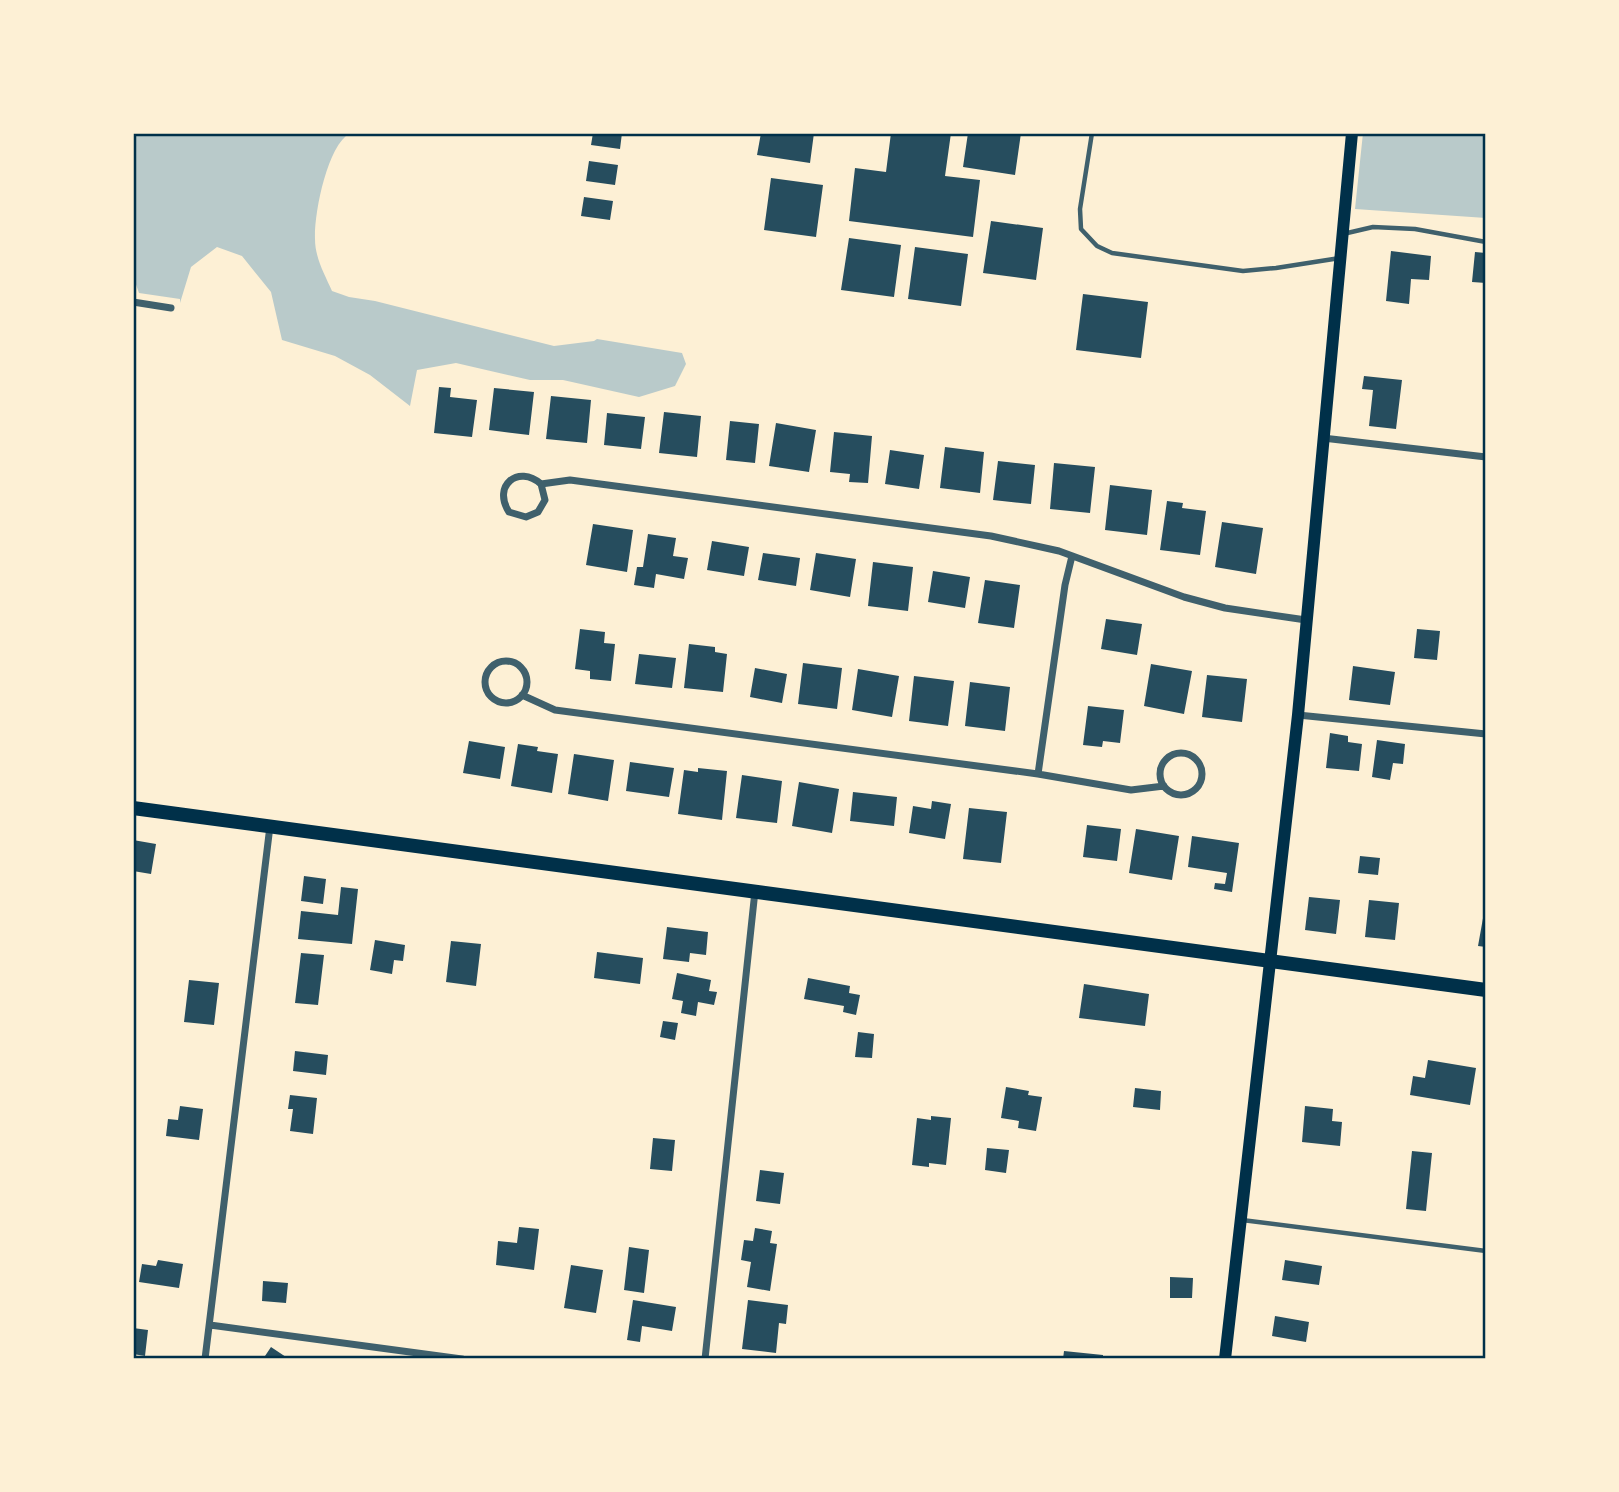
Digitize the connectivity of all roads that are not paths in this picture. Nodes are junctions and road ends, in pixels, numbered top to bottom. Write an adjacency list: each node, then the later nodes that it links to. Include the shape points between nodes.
1 (1092, 133): 5 (lane, via 1080,209 1081,229 1097,246 1140,258 1243,271)
2 (1352, 133): 3 (main road)
3 (1342, 234): 4 (lane, via 1373,227 1415,229); 5 (main road)
4 (1486, 242)
5 (1340, 258): 8 (main road)
6 (133, 302): 7 (street)
7 (171, 307)
8 (1323, 438): 9 (street); 12 (main road)
9 (1486, 457)
10 (541, 484): 10 (street, via 523,476 509,482 503,494 509,512 526,517 538,512 545,500); 11 (street, via 570,480 977,534)
11 (1072, 556): 12 (street, via 1184,597); 16 (street)
12 (1306, 620): 14 (main road)
13 (522, 695): 13 (street, via 527,680 517,664 505,661 491,667 485,680 491,697 508,703); 16 (street, via 555,710)
14 (1297, 715): 15 (street); 21 (main road)
15 (1486, 734)
16 (1038, 774): 17 (street, via 1131,790)
17 (1164, 786): 17 (street, via 1177,795 1192,792 1202,778 1198,762 1185,754 1170,757 1160,772)
18 (133, 808): 19 (main road)
19 (270, 826): 20 (main road); 25 (street)
20 (755, 891): 21 (main road); 28 (street)
21 (1269, 960): 22 (main road); 23 (main road)
22 (1486, 990)
23 (1242, 1220): 24 (lane); 29 (main road)
24 (1486, 1251)
25 (210, 1325): 26 (street); 27 (street)
26 (205, 1359)
27 (462, 1359)
28 (705, 1359)
29 (1225, 1359)

